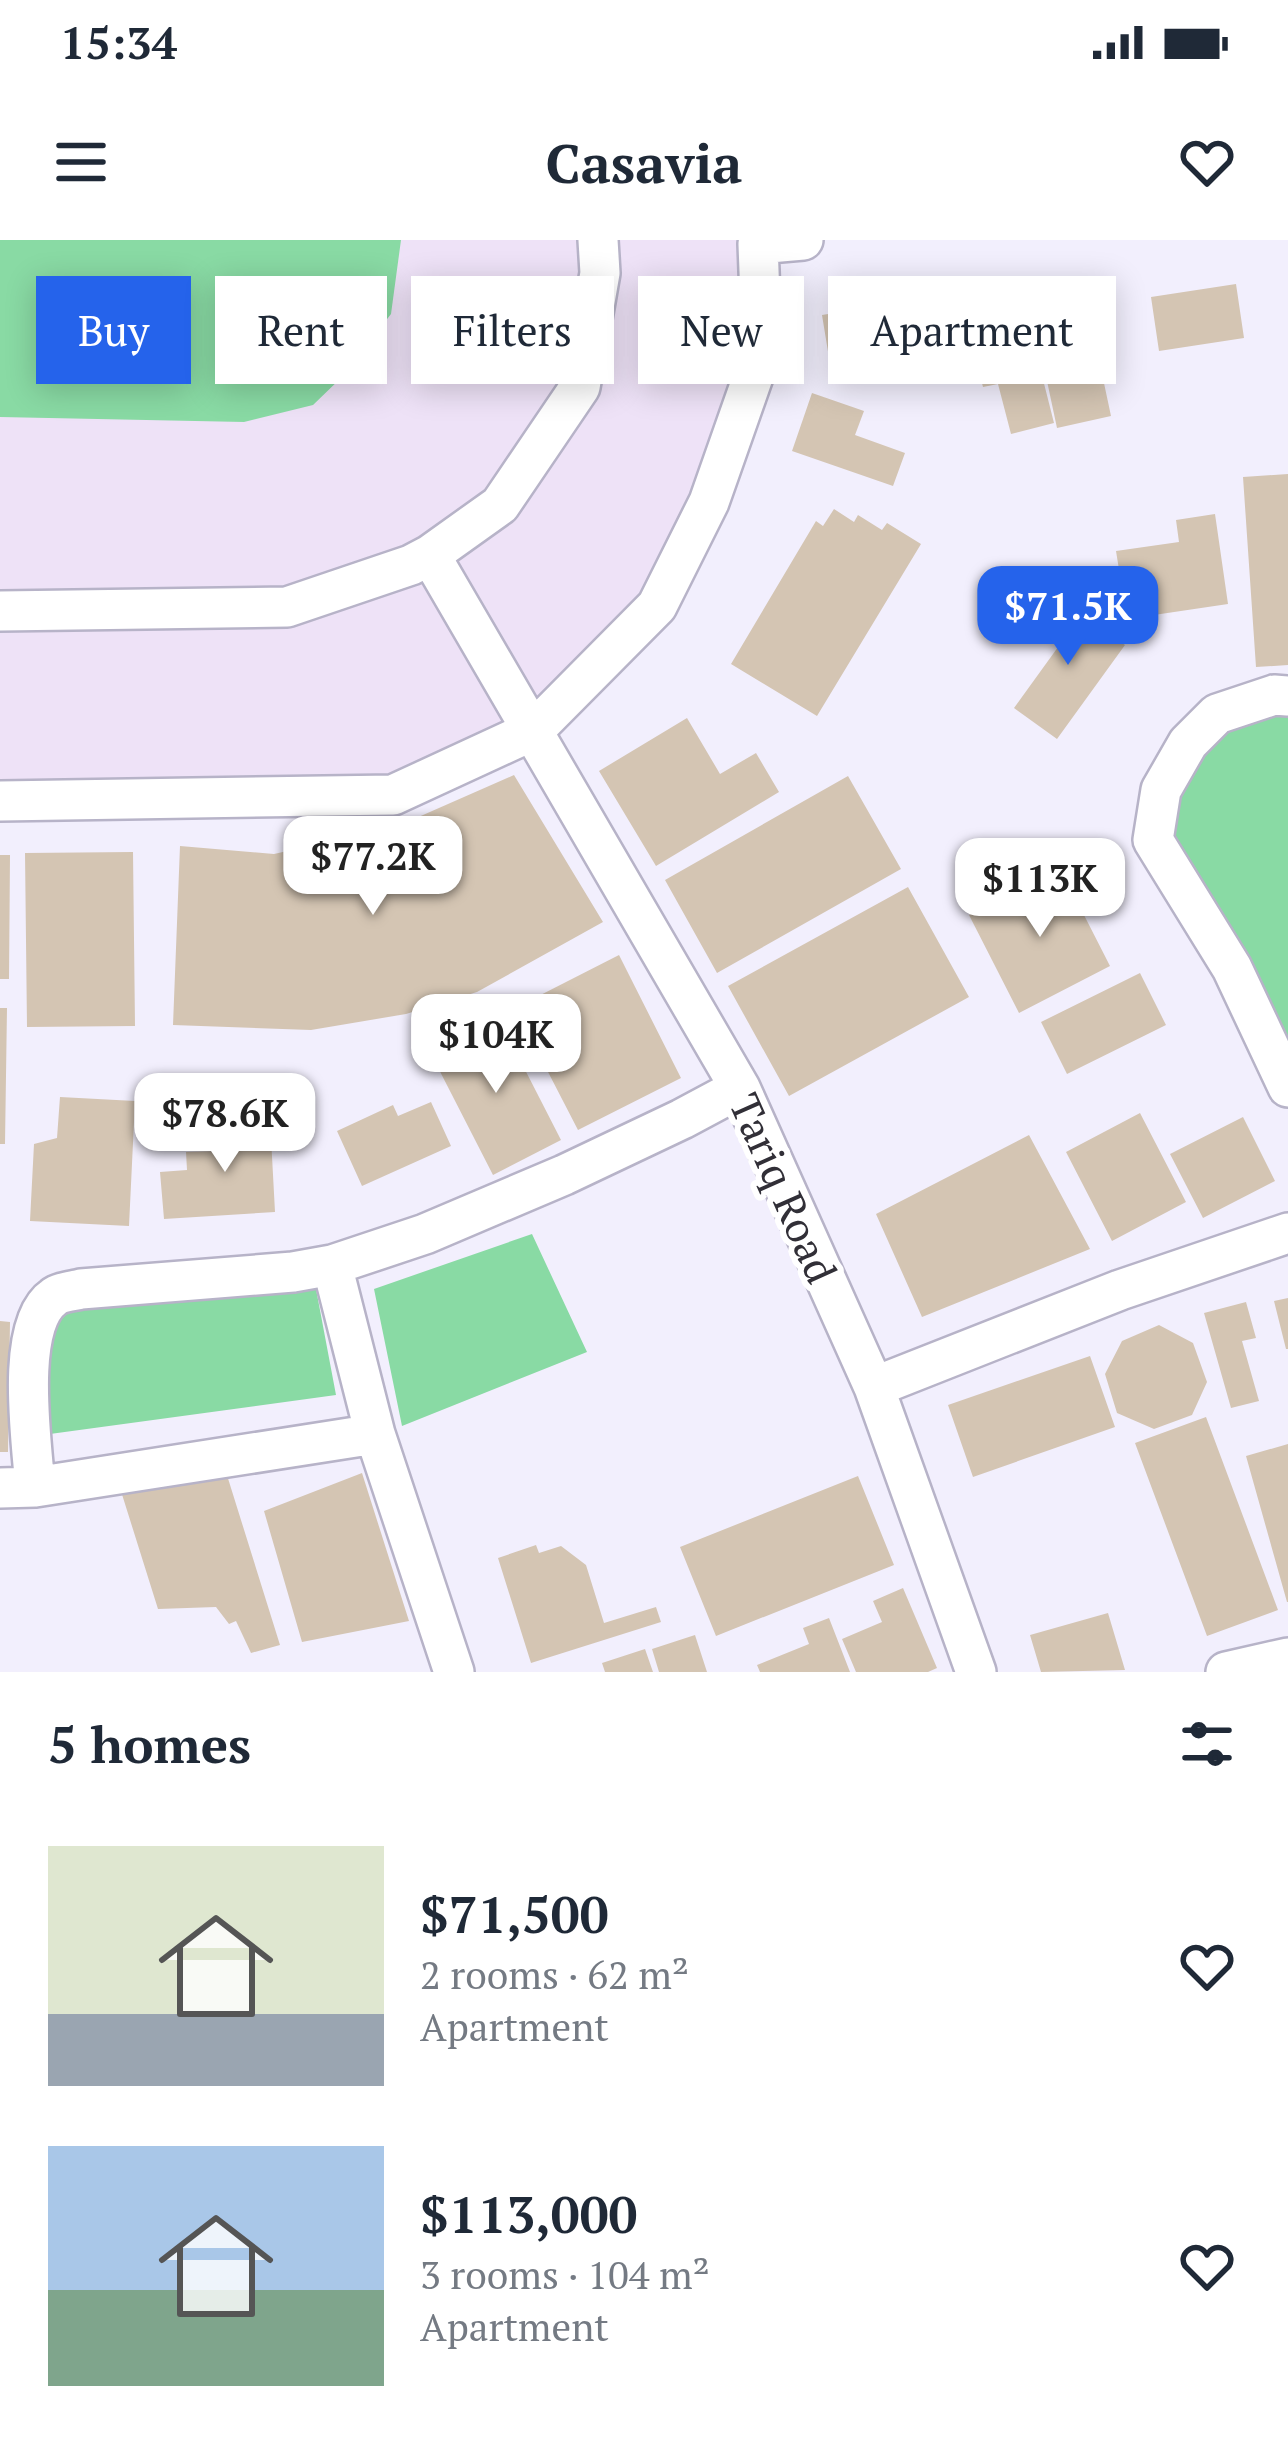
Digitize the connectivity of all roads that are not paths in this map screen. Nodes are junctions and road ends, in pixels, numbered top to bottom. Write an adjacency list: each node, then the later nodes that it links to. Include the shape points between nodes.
1 (598, 240): 4 (street, via 580,387 500,505)
2 (803, 240): 3 (street)
3 (758, 242): 7 (street, via 762,351 709,502 657,606)
4 (430, 555): 5 (street, via 286,607); 7 (street, Tariq Road)
5 (0, 611)
6 (1288, 696): 9 (street, via 1217,714 1188,743 1161,790 1154,840 1232,968)
7 (534, 730): 8 (street, via 393,795); 10 (street, Tariq Road)
8 (0, 801)
9 (1288, 1087)
10 (740, 1088): 12 (street, via 564,1175); 13 (street, Tariq Road)
11 (1288, 1233): 13 (street)
12 (332, 1265): 14 (street); 15 (street, via 54,1297 37,1320 27,1365)
13 (874, 1387): 18 (street, Tariq Road)
14 (375, 1434): 15 (street); 17 (street)
15 (17, 1488)
16 (1288, 1658): 19 (street)
17 (454, 1672)
18 (976, 1672)
19 (1226, 1672)

